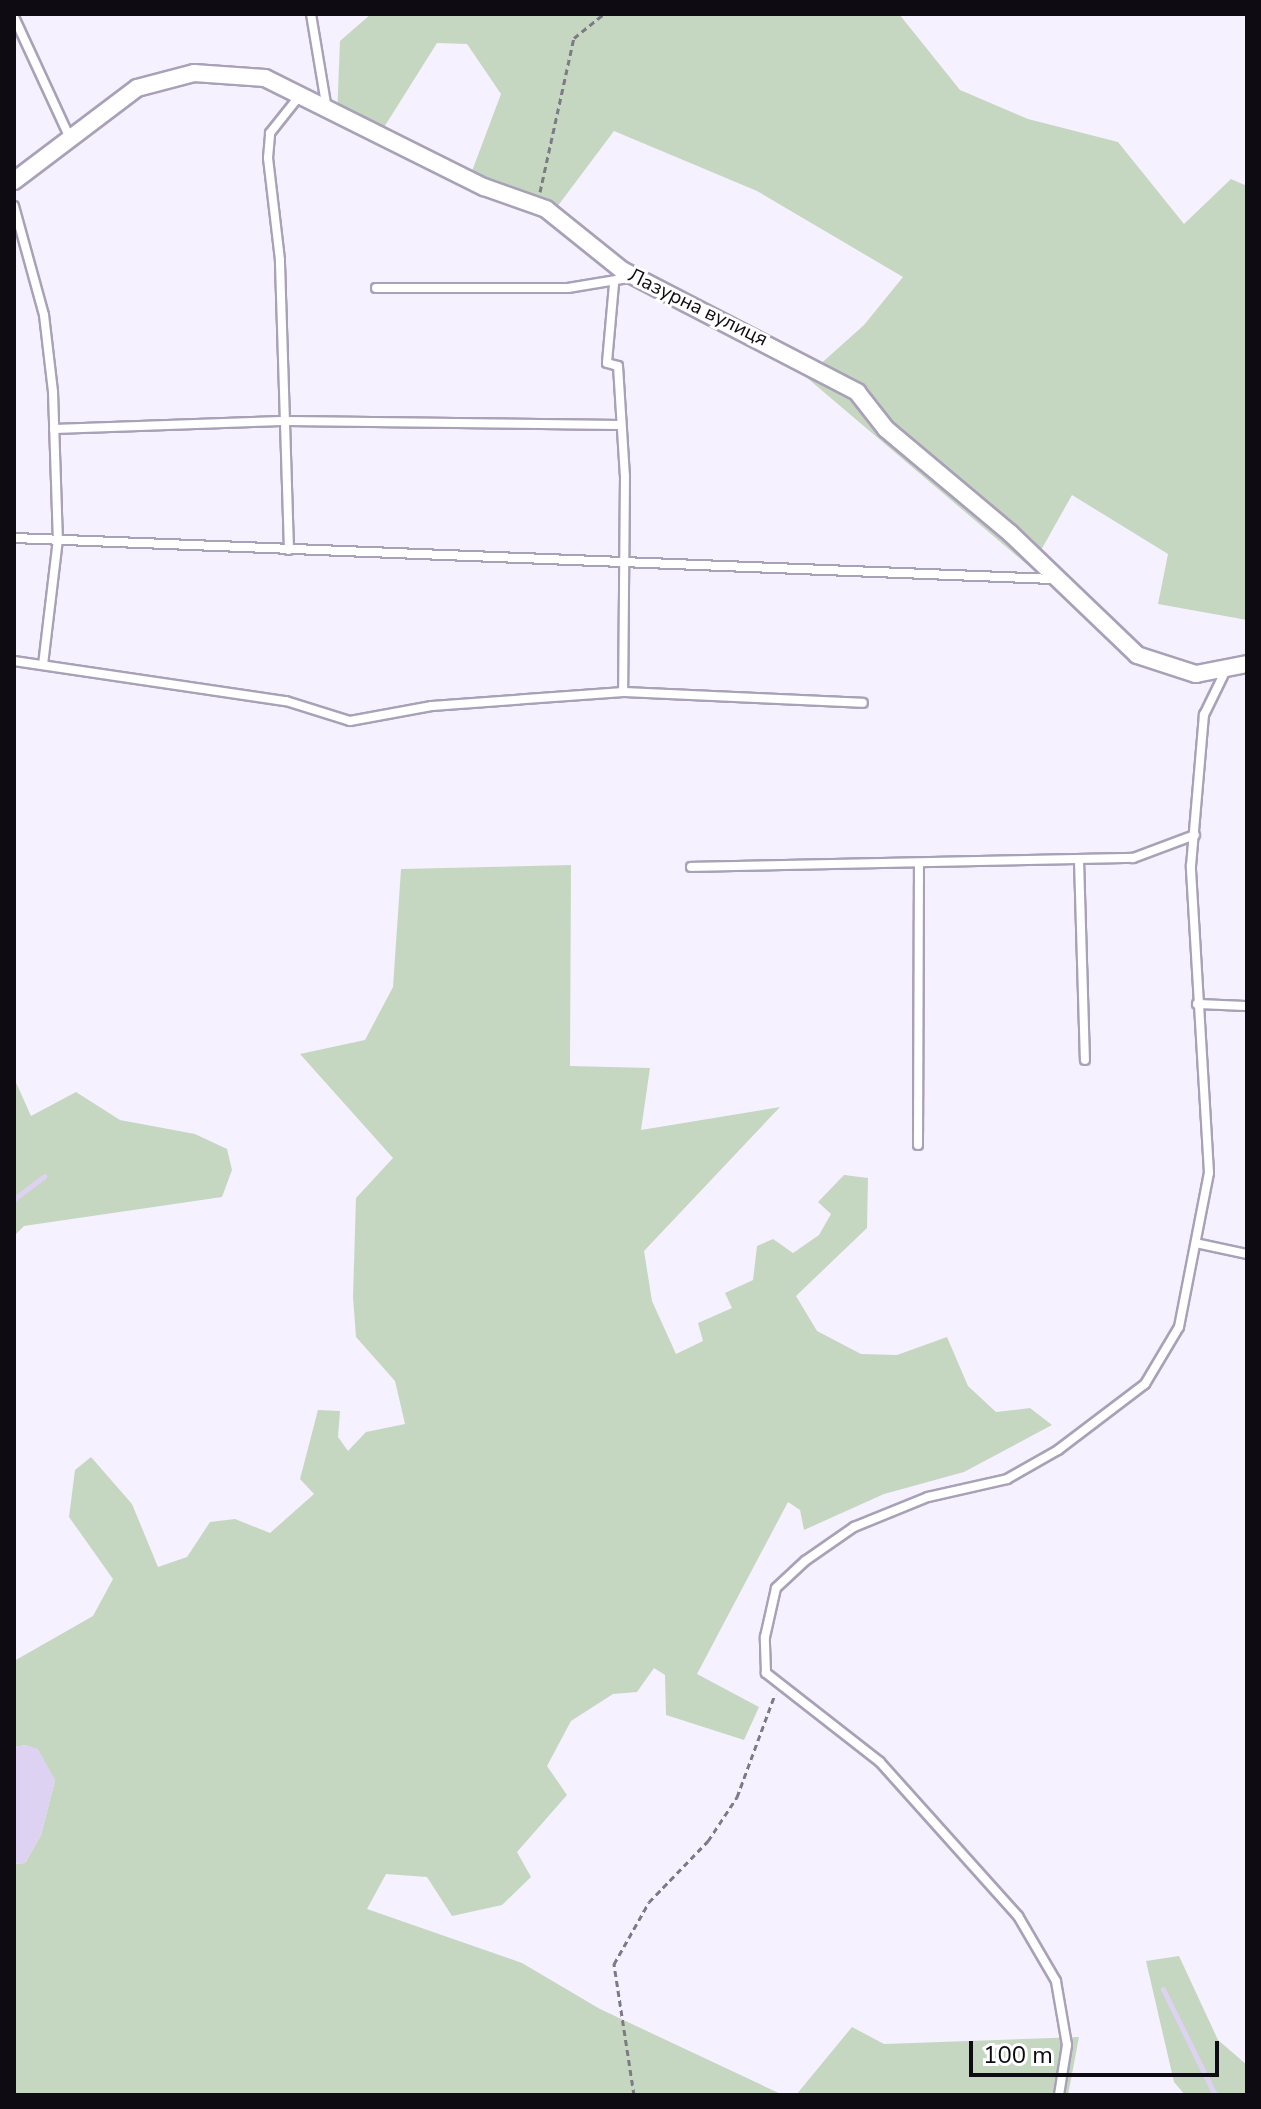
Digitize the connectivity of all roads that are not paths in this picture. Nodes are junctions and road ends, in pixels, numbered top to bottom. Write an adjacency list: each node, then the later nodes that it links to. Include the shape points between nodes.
1 (311, 14): 4 (lane)
2 (14, 17): 5 (lane)
3 (301, 94): 4 (street, Лазурна вулиця); 5 (street, Лазурна вулиця, via 265,78 194,73 137,88); 11 (lane, via 270,133 268,158)
4 (326, 104): 8 (street, Лазурна вулиця, via 484,187 535,205)
5 (70, 138): 6 (street, Лазурна вулиця)
6 (14, 181)
7 (14, 206): 13 (lane, via 44,315)
8 (636, 276): 9 (lane); 18 (street, Лазурна вулиця, via 857,392 886,429)
9 (614, 284): 10 (lane); 12 (lane, via 607,363 618,366)
10 (376, 288)
11 (288, 421): 12 (lane); 13 (lane); 16 (lane)
12 (619, 425): 17 (lane)
13 (54, 429): 15 (lane)
14 (14, 538): 15 (lane)
15 (58, 539): 16 (lane); 20 (lane)
16 (289, 550): 17 (lane)
17 (624, 557): 18 (lane); 23 (lane)
18 (1055, 579): 22 (street, Лазурна вулиця, via 1137,655 1196,674)
19 (14, 661): 20 (lane)
20 (43, 664): 23 (lane, via 286,701 350,721 432,706)
21 (1247, 664): 22 (street, Лазурна вулиця)
22 (1224, 674): 25 (lane, via 1204,715)
23 (623, 692): 24 (lane)
24 (863, 703)
25 (1195, 835): 26 (lane, via 1133,858); 29 (lane)
26 (1079, 860): 27 (lane); 31 (lane)
27 (919, 864): 28 (lane); 32 (lane)
28 (691, 867)
29 (1197, 1004): 30 (lane); 33 (lane, via 1209,1173)
30 (1247, 1006)
31 (1085, 1060)
32 (918, 1145)
33 (1200, 1244): 34 (lane); 35 (lane, via 1179,1327 1145,1384 1108,1418 1007,1479 928,1497 854,1527 776,1588 765,1637 766,1673 880,1762 1018,1916 1056,1981 1067,2045)
34 (1247, 1254)
35 (1059, 2095)

